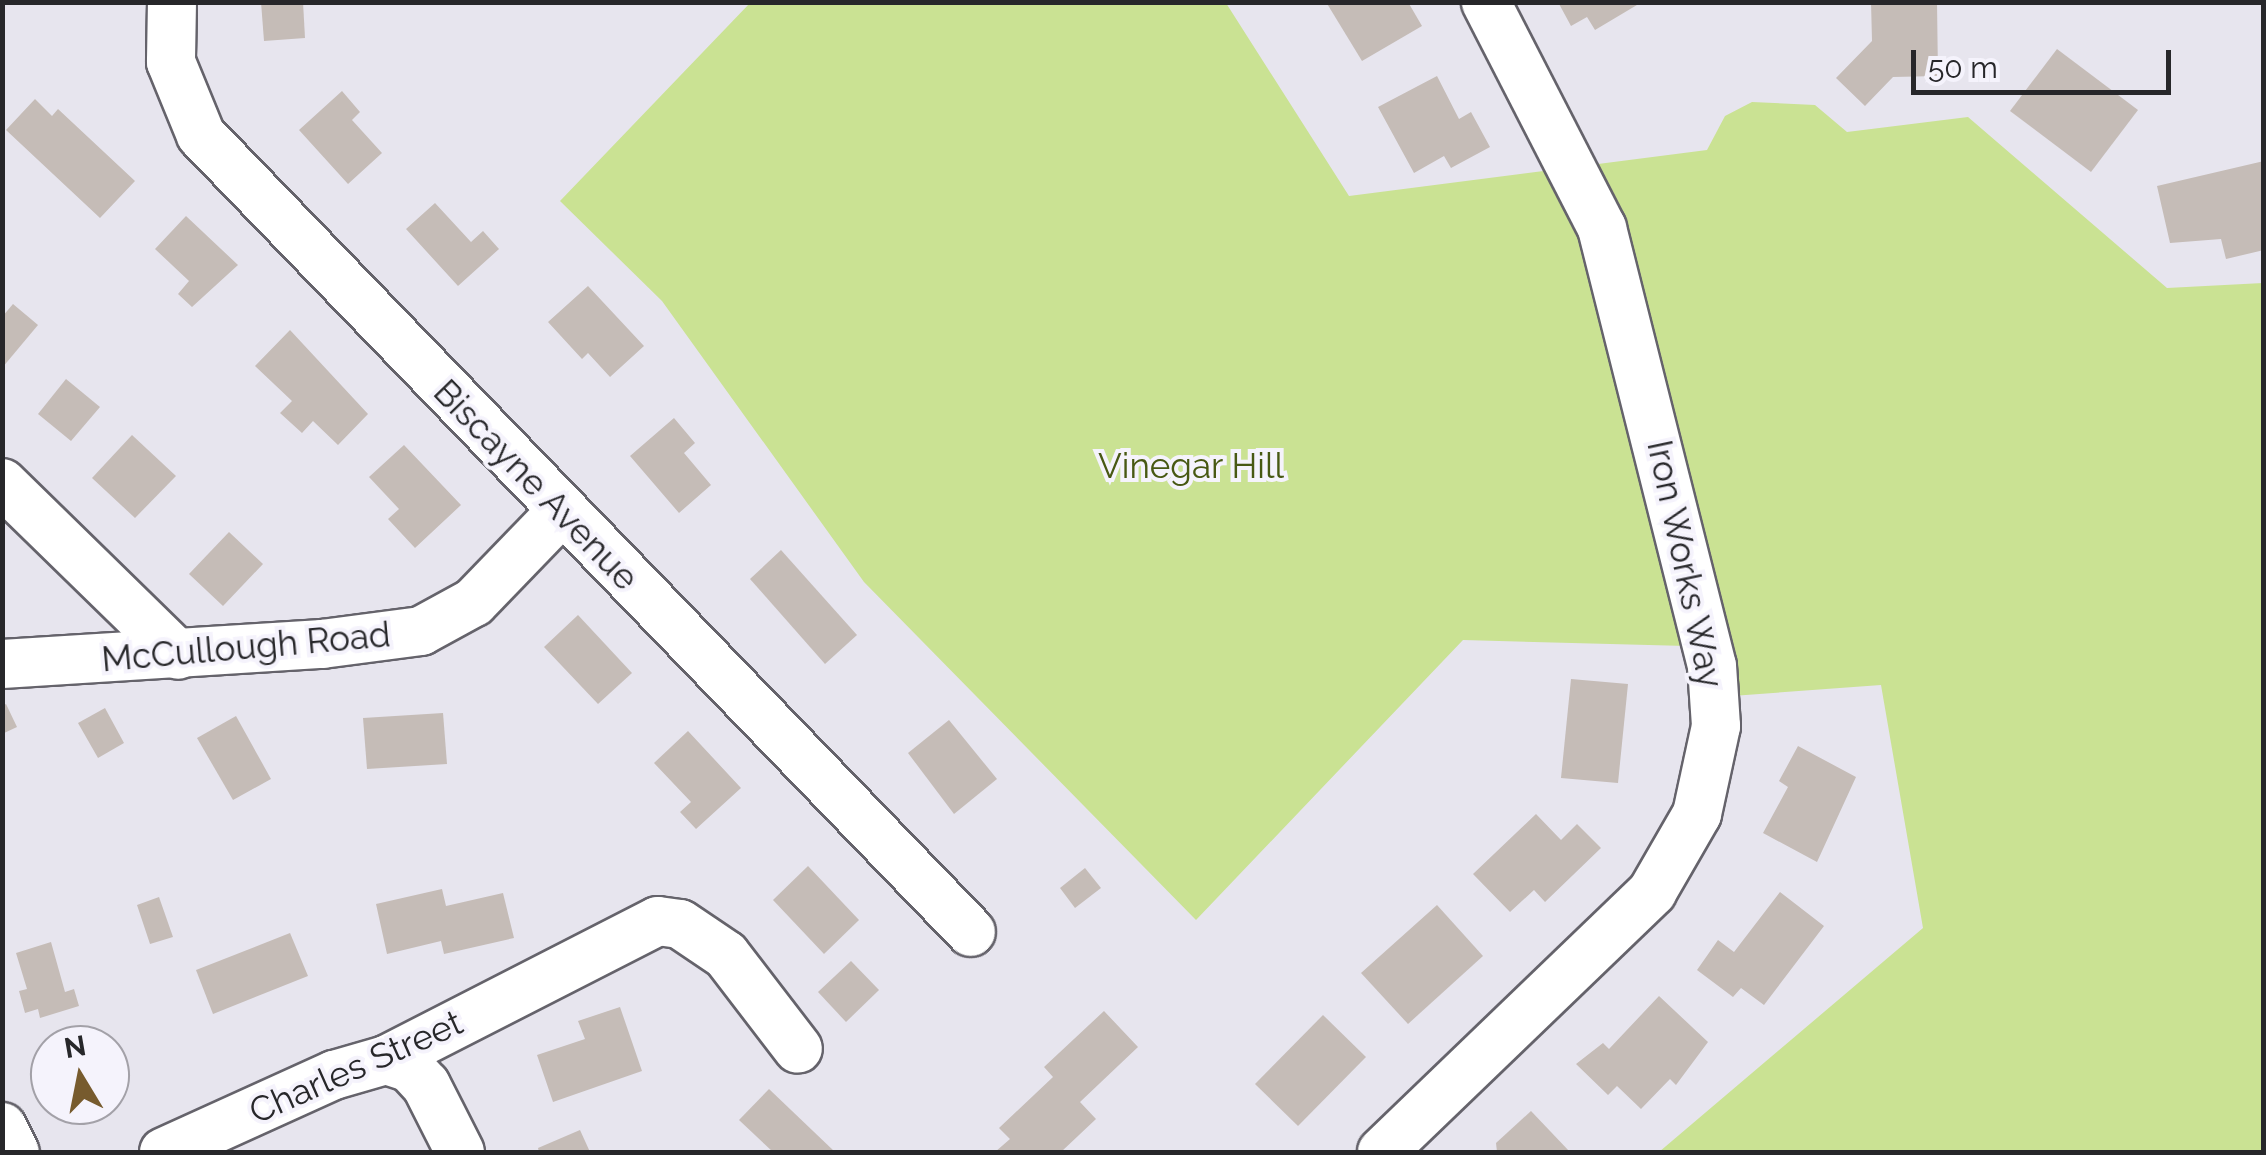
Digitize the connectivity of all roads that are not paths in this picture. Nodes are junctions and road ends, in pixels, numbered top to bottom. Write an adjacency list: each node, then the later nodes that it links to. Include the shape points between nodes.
1 (172, 2): 4 (street, Biscayne Avenue, via 172,62 201,135)
2 (1486, 2): 14 (street, Iron Works Way, via 1602,228 1705,636 1716,726 1696,814 1652,892)
3 (2, 483): 5 (street)
4 (562, 511): 5 (street, McCullough Road, via 474,602 436,626 377,640); 7 (street, Biscayne Avenue)
5 (178, 655): 6 (street, McCullough Road)
6 (2, 664)
7 (970, 932)
8 (798, 1048): 9 (street, Charles Street, via 726,955 680,924 658,921)
9 (386, 1060): 12 (street, Charles Street, via 334,1075); 13 (street, via 410,1068 426,1085)
10 (2, 1127): 11 (street)
11 (15, 1152)
12 (164, 1152)
13 (460, 1152)
14 (1382, 1152)

